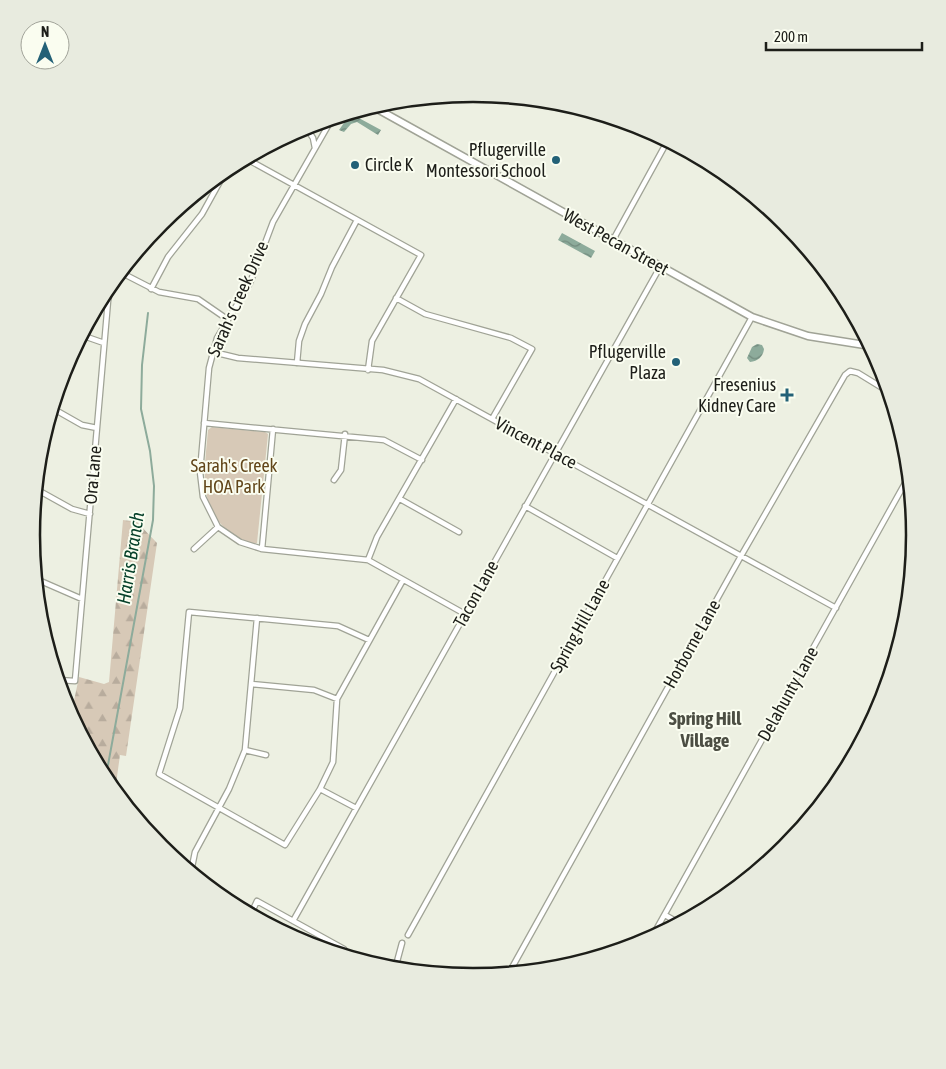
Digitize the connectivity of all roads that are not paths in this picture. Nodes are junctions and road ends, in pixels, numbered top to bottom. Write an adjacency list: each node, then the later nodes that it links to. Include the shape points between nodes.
1 (382, 112): 10 (main road, West Pecan Street)
2 (329, 126): 5 (street, Sarah's Creek Drive)
3 (309, 133): 5 (street)
4 (665, 146): 10 (street)
5 (315, 148): 8 (street, Sarah's Creek Drive)
6 (253, 162): 8 (street)
7 (219, 184): 13 (street, via 202,214 168,257)
8 (294, 185): 9 (street); 17 (street, Sarah's Creek Drive, via 267,235 250,283)
9 (357, 220): 14 (street, via 421,255); 22 (street, via 305,324)
10 (613, 240): 11 (main road, West Pecan Street)
11 (660, 267): 16 (main road, West Pecan Street); 32 (street, Tacon Lane)
12 (126, 275): 13 (street)
13 (151, 289): 17 (street, via 198,299)
14 (396, 298): 23 (street, via 372,341); 27 (street, via 425,314 511,338 532,349)
15 (109, 301): 19 (street, Ora Lane)
16 (752, 317): 20 (main road, West Pecan Street, via 808,336); 38 (street, Spring Hill Lane)
17 (227, 319): 21 (street, Sarah's Creek Drive)
18 (88, 337): 19 (street)
19 (104, 343): 29 (street, Ora Lane)
20 (862, 345)
21 (213, 352): 22 (street, Vincent Place, via 238,358); 28 (street, Sarah's Creek Drive)
22 (297, 363): 23 (street, Vincent Place)
23 (368, 370): 25 (street, Vincent Place, via 412,377)
24 (880, 386): 45 (street, Horborne Lane, via 858,373 850,371 845,375)
25 (456, 399): 27 (street, Vincent Place); 33 (street)
26 (58, 411): 29 (street, via 82,425)
27 (492, 419): 32 (street, Vincent Place)
28 (204, 423): 30 (street); 41 (street, Sarah's Creek Drive, via 201,488 208,511)
29 (97, 428): 40 (street, Ora Lane)
30 (273, 429): 31 (street); 44 (street)
31 (345, 434): 33 (street, via 388,440); 34 (street, via 341,470)
32 (555, 452): 38 (street, Vincent Place); 39 (street, Tacon Lane)
33 (422, 460): 37 (street)
34 (334, 480)
35 (903, 487): 51 (street, Delahunty Lane)
36 (42, 493): 40 (street, via 72,509)
37 (400, 499): 42 (street); 47 (street, via 377,536)
38 (649, 504): 45 (street, Vincent Place); 46 (street, Spring Hill Lane)
39 (525, 506): 46 (street); 52 (street, Tacon Lane)
40 (90, 514): 50 (street, Ora Lane)
41 (218, 527): 43 (street); 44 (street, Sarah's Creek Drive, via 240,542)
42 (459, 532)
43 (194, 549)
44 (262, 549): 47 (street, Sarah's Creek Drive)
45 (741, 556): 51 (street, Vincent Place); 73 (street, Horborne Lane)
46 (617, 558): 69 (street, Spring Hill Lane)
47 (368, 560): 48 (street, Sarah's Creek Drive)
48 (403, 580): 52 (street, Sarah's Creek Drive); 54 (street)
49 (43, 582): 50 (street)
50 (82, 599): 55 (street, Ora Lane, via 75,681)
51 (836, 608): 65 (street, Delahunty Lane)
52 (465, 614): 61 (street, Tacon Lane)
53 (257, 618): 54 (street, via 338,626); 56 (street); 62 (street, via 189,612 180,708 159,774)
54 (369, 640): 57 (street)
55 (65, 680)
56 (251, 684): 57 (street, via 314,690); 58 (street)
57 (337, 699): 60 (street, via 334,757)
58 (245, 750): 59 (street); 62 (street)
59 (266, 755)
60 (320, 789): 61 (street); 62 (street, via 286,845)
61 (356, 808): 67 (street, Tacon Lane)
62 (220, 809): 63 (street, via 195,852)
63 (193, 864)
64 (254, 908): 67 (street, via 257,901)
65 (665, 915): 66 (street); 68 (street, Delahunty Lane)
66 (672, 919)
67 (293, 921): 71 (street)
68 (658, 926)
69 (408, 935)
70 (402, 943): 72 (street)
71 (340, 947)
72 (397, 960)
73 (513, 966)

